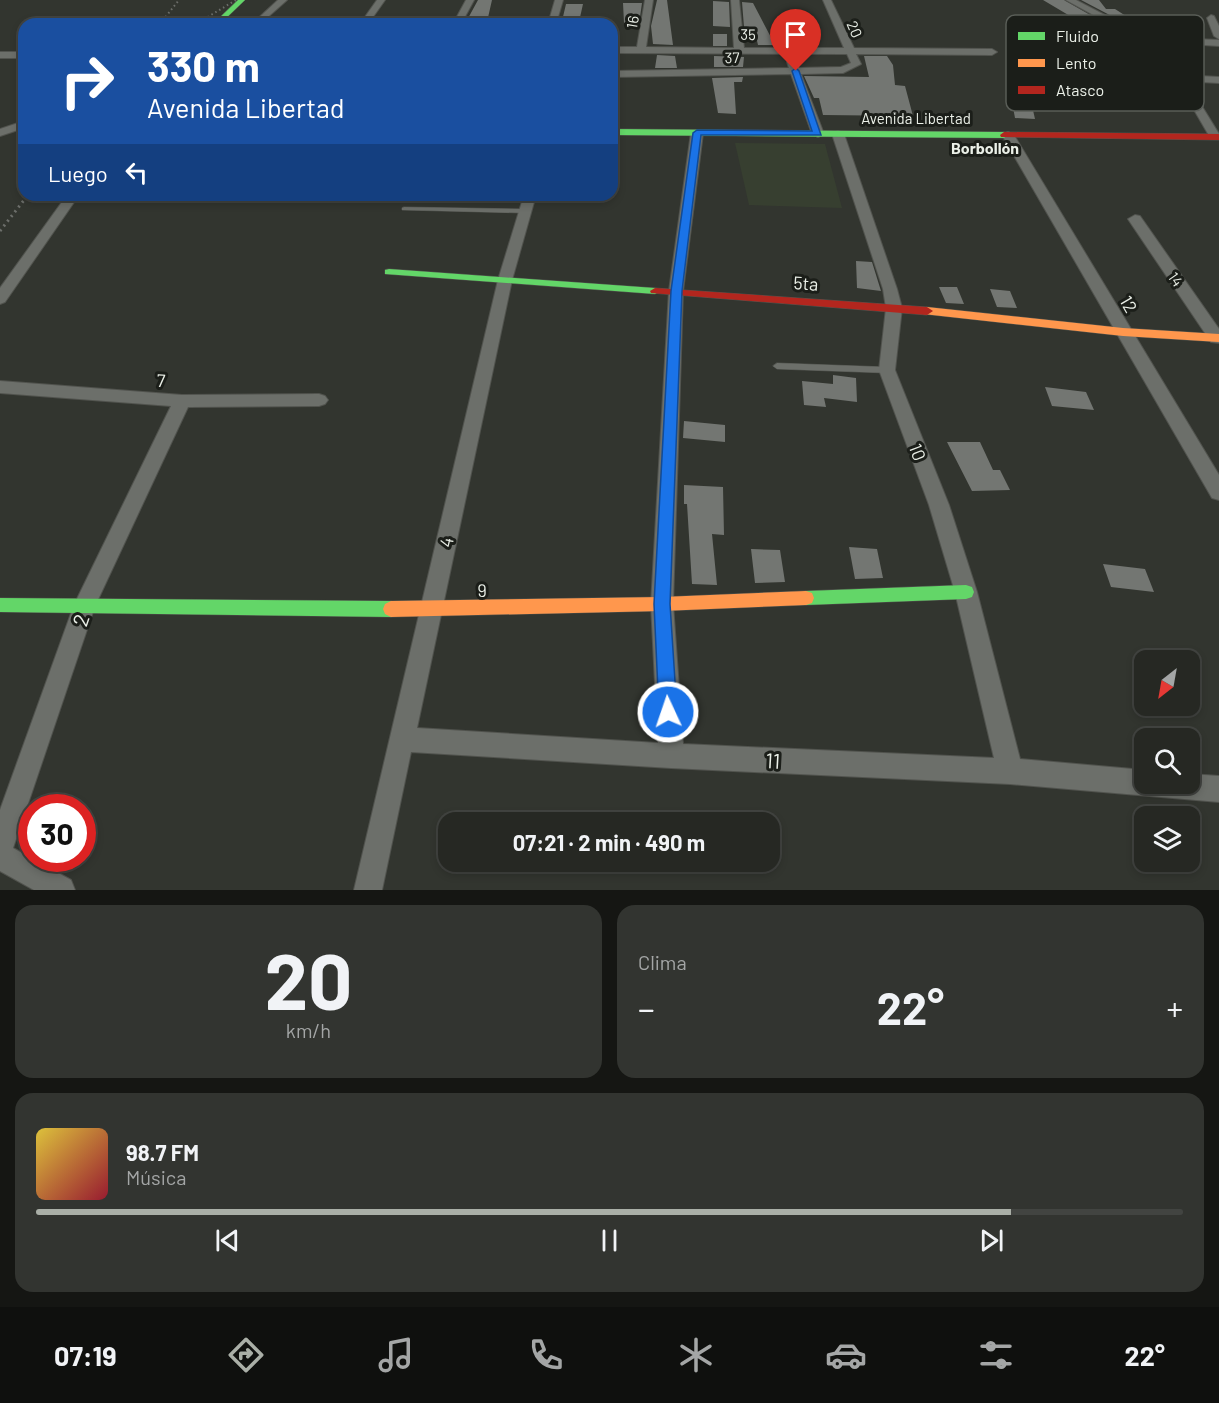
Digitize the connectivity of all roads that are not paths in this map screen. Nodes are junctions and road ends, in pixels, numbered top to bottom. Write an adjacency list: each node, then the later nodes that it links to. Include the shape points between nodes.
1 (242, 0): 11 (street)
2 (283, 0): 12 (street)
3 (381, 0): 13 (street)
4 (470, 0): 14 (street)
5 (559, 0): 15 (street)
6 (649, 0): 20 (street, 16)
7 (735, 0): 21 (street)
8 (827, 0): 24 (street, 20)
9 (1070, 0): 10 (street)
10 (1098, 15)
11 (222, 18)
12 (262, 18)
13 (368, 18)
14 (460, 18)
15 (554, 18)
16 (1211, 18): 17 (street)
17 (1219, 36)
18 (1204, 42): 19 (street)
19 (1219, 43)
20 (640, 49): 21 (street, 35); 22 (street, 35)
21 (739, 49): 23 (street, 35)
22 (618, 50)
23 (787, 50): 24 (street, 35); 29 (street)
24 (848, 50): 25 (street, 35); 28 (street, 20, via 856,64)
25 (992, 52)
26 (0, 55): 27 (street)
27 (18, 55)
28 (851, 68): 29 (street, 37)
29 (796, 71): 30 (street, 37); 38 (street)
30 (618, 74)
31 (1204, 79): 32 (street)
32 (1219, 80)
33 (1200, 111): 41 (street)
34 (18, 126): 35 (street)
35 (3, 130)
36 (618, 132): 37 (street, Avenida Libertad)
37 (697, 133): 38 (street, Avenida Libertad); 48 (street)
38 (818, 134): 39 (street, Avenida Libertad)
39 (838, 134): 40 (street, Avenida Libertad); 50 (street, 10)
40 (1008, 135): 41 (street, Avenida Libertad); 51 (street, 12)
41 (1217, 137)
42 (69, 201): 49 (street)
43 (527, 203): 44 (lane); 47 (street, 4)
44 (404, 209)
45 (1135, 219): 52 (street, 14)
46 (389, 272): 47 (street, 5ta)
47 (505, 280): 48 (street, 5ta); 63 (street, 4)
48 (676, 291): 50 (street, 5ta); 60 (street)
49 (0, 299)
50 (894, 308): 51 (street, 5ta); 54 (street, 10)
51 (1123, 332): 52 (street, 5ta); 58 (street, 12)
52 (1218, 338)
53 (777, 366): 54 (lane)
54 (886, 370): 59 (street, 10, via 939,505)
55 (0, 387): 57 (street, 7)
56 (319, 400): 57 (street, 7)
57 (182, 401): 62 (street, 2)
58 (1219, 492)
59 (966, 592): 60 (street, 9); 66 (street, 10)
60 (662, 604): 63 (street, 9); 65 (street)
61 (0, 605): 62 (street, 9)
62 (85, 605): 63 (street, 9); 70 (street, 2)
63 (431, 609): 64 (street, 4)
64 (402, 739): 65 (street, 11); 73 (street, 4)
65 (670, 756): 66 (street, 11)
66 (1010, 771): 67 (street, 11)
67 (1134, 782)
68 (1200, 787): 69 (street, 11)
69 (1219, 789)
70 (0, 848)
71 (0, 856): 72 (street)
72 (61, 890)
73 (368, 890)

